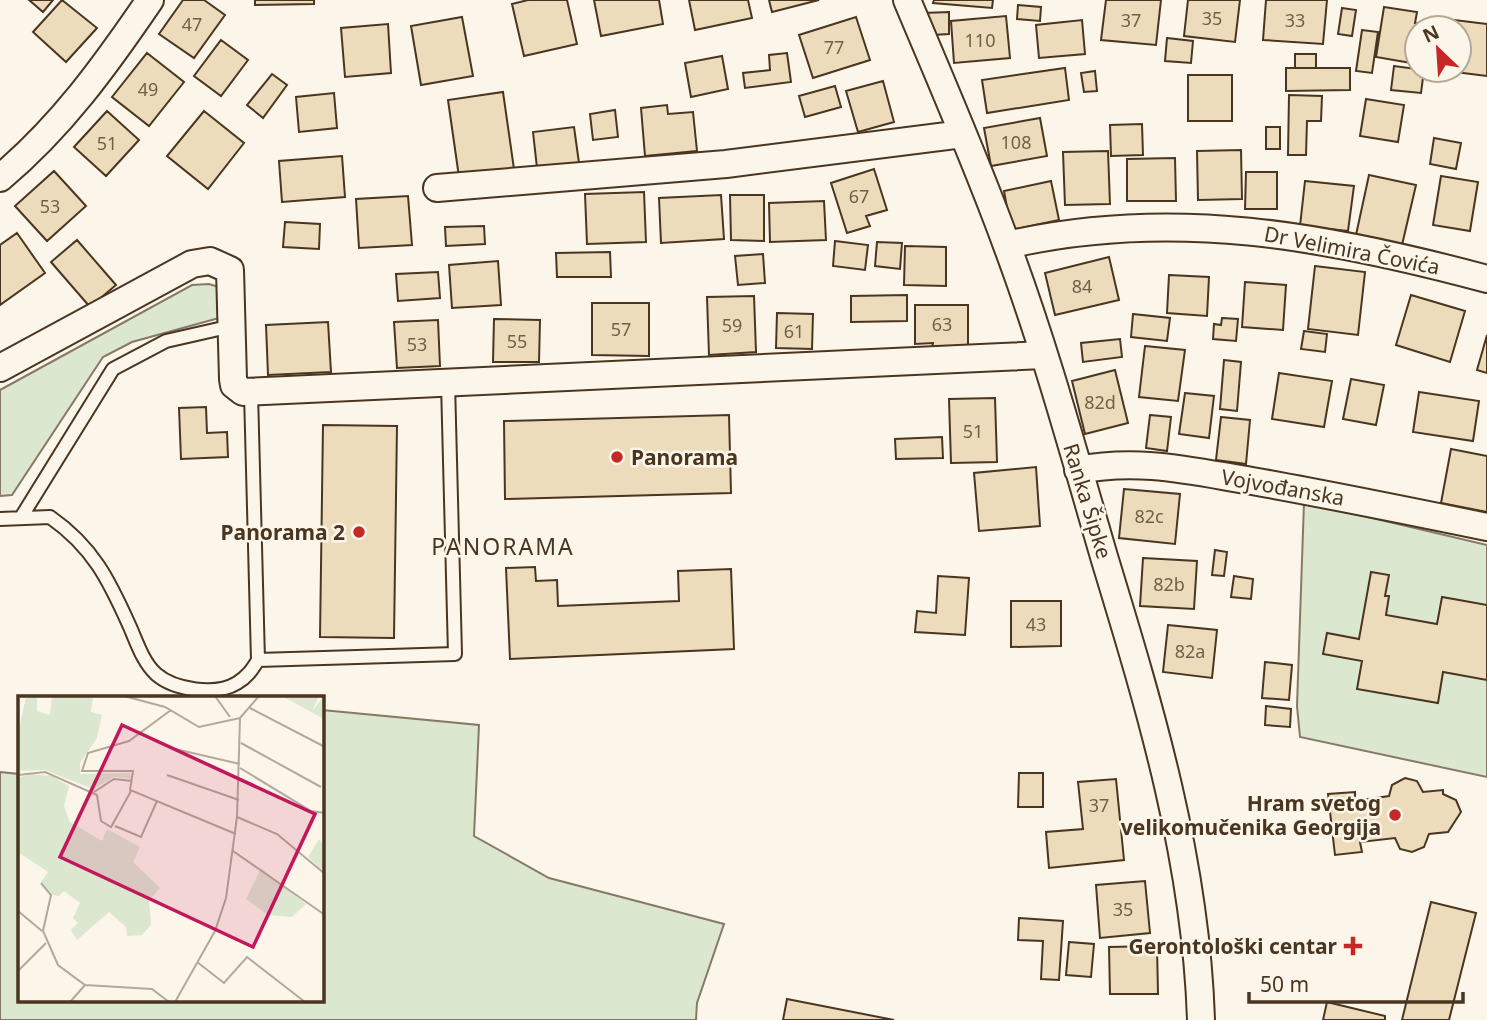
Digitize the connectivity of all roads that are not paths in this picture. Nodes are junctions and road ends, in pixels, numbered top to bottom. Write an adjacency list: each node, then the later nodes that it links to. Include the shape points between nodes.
1 (150, 0): 4 (street, via 62,120)
2 (907, 0): 3 (street, Ranka Šipke)
3 (963, 134): 5 (street, via 726,164); 6 (street, Ranka Šipke)
4 (0, 178)
5 (437, 188)
6 (1007, 245): 7 (street, Dr Velimira Čovića, via 1110,228 1266,232 1345,245); 9 (street, Ranka Šipke)
7 (1487, 279)
8 (232, 326): 10 (street, via 230,270 210,261 192,264); 12 (street, via 234,385); 14 (lane, via 166,341 113,369)
9 (1043, 355): 11 (street); 13 (street, Ranka Šipke)
10 (0, 368)
11 (447, 383): 12 (street); 17 (lane, via 455,654)
12 (251, 393): 17 (lane)
13 (1078, 470): 16 (street, Vojvođanska, via 1151,464); 18 (street, Ranka Šipke, via 1171,789 1195,921)
14 (22, 516): 15 (lane); 17 (lane, via 50,517 87,547 156,674 173,684 207,689 234,685 249,675)
15 (0, 519)
16 (1487, 527)
17 (258, 660)
18 (1201, 1020)

